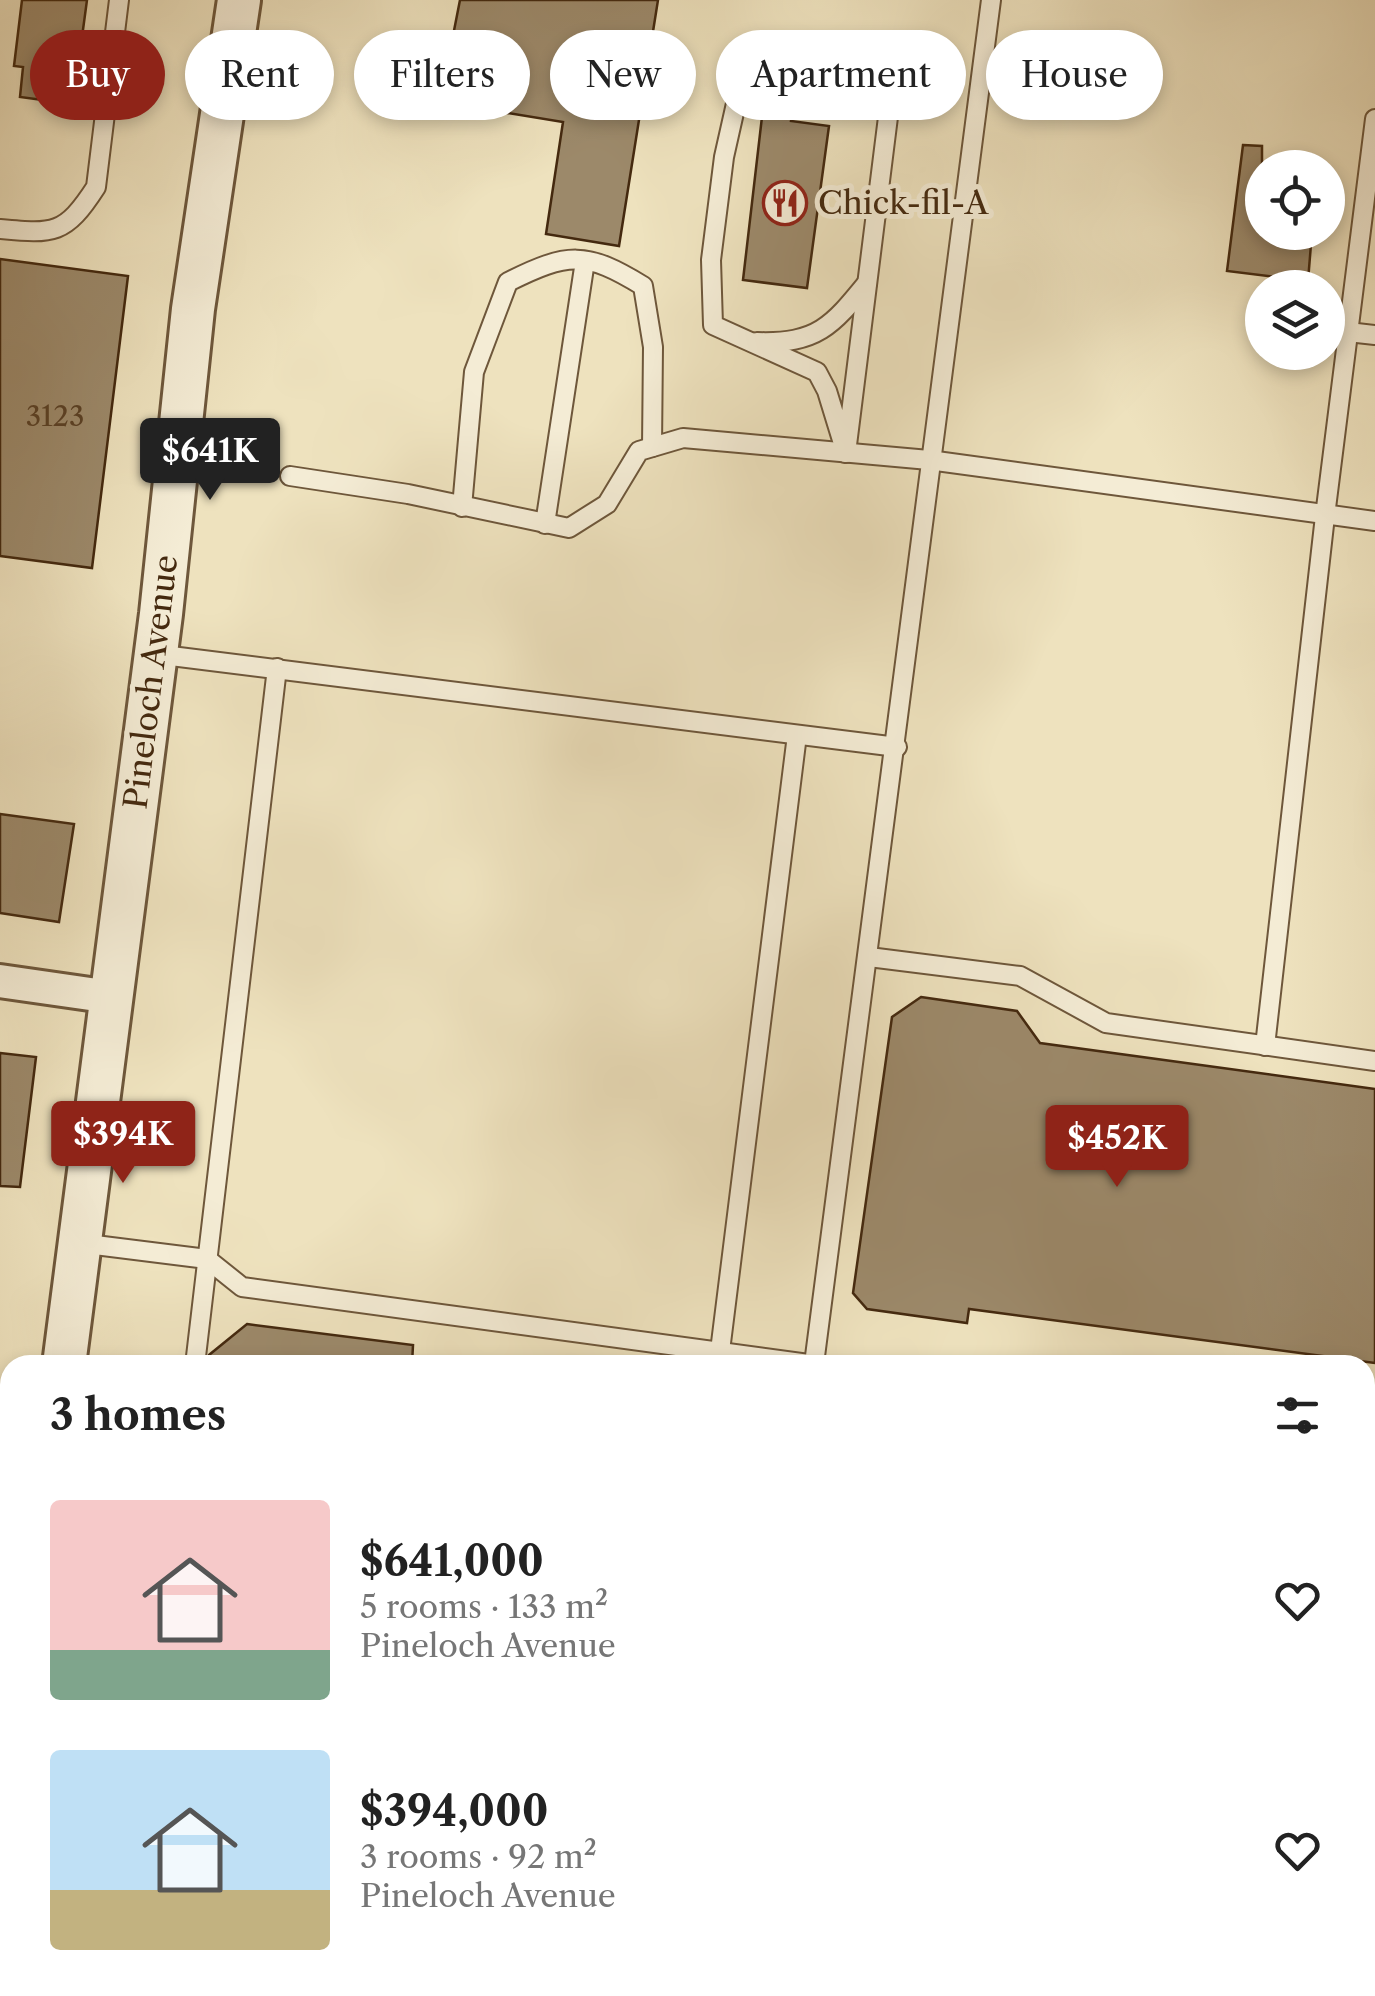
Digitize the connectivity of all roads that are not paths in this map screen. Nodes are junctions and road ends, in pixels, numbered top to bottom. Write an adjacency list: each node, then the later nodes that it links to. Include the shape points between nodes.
1 (119, 0): 6 (lane, via 96,187 60,230)
2 (239, 0): 21 (street, Pineloch Avenue, via 193,309)
3 (991, 0): 15 (lane)
4 (1375, 119): 5 (lane)
5 (1373, 150): 7 (lane)
6 (0, 229)
7 (1368, 236): 10 (lane)
8 (585, 261): 13 (lane, via 602,261 643,286 653,347); 17 (lane, via 550,260 508,282 474,372); 20 (lane)
9 (868, 282): 12 (lane, via 832,326); 12 (lane, via 890,100 878,71 845,55 777,46 742,77 710,260 713,325); 14 (lane)
10 (1348, 332): 11 (lane); 18 (lane)
11 (1375, 336)
12 (751, 342): 14 (lane, via 817,372)
13 (652, 447): 14 (lane, via 683,438); 20 (lane, via 639,451 607,504 570,528)
14 (846, 453): 15 (lane)
15 (928, 460): 18 (lane); 24 (lane)
16 (290, 476): 17 (lane)
17 (462, 508): 20 (lane)
18 (1324, 516): 19 (lane); 28 (lane)
19 (1375, 522)
20 (545, 524)
21 (155, 654): 22 (lane); 27 (street, Pineloch Avenue)
22 (277, 668): 23 (lane); 31 (lane)
23 (797, 735): 24 (lane); 32 (lane)
24 (896, 747): 25 (lane)
25 (869, 957): 28 (lane, via 1020,976 1106,1023); 36 (lane)
26 (0, 981): 27 (street)
27 (111, 997): 30 (street, Pineloch Avenue)
28 (1265, 1046): 29 (lane)
29 (1375, 1062)
30 (79, 1242): 31 (lane); 33 (street, Pineloch Avenue)
31 (207, 1259): 32 (lane, via 242,1287); 34 (lane)
32 (720, 1351): 35 (lane)
33 (65, 1355)
34 (196, 1355)
35 (749, 1355)
36 (816, 1355)

